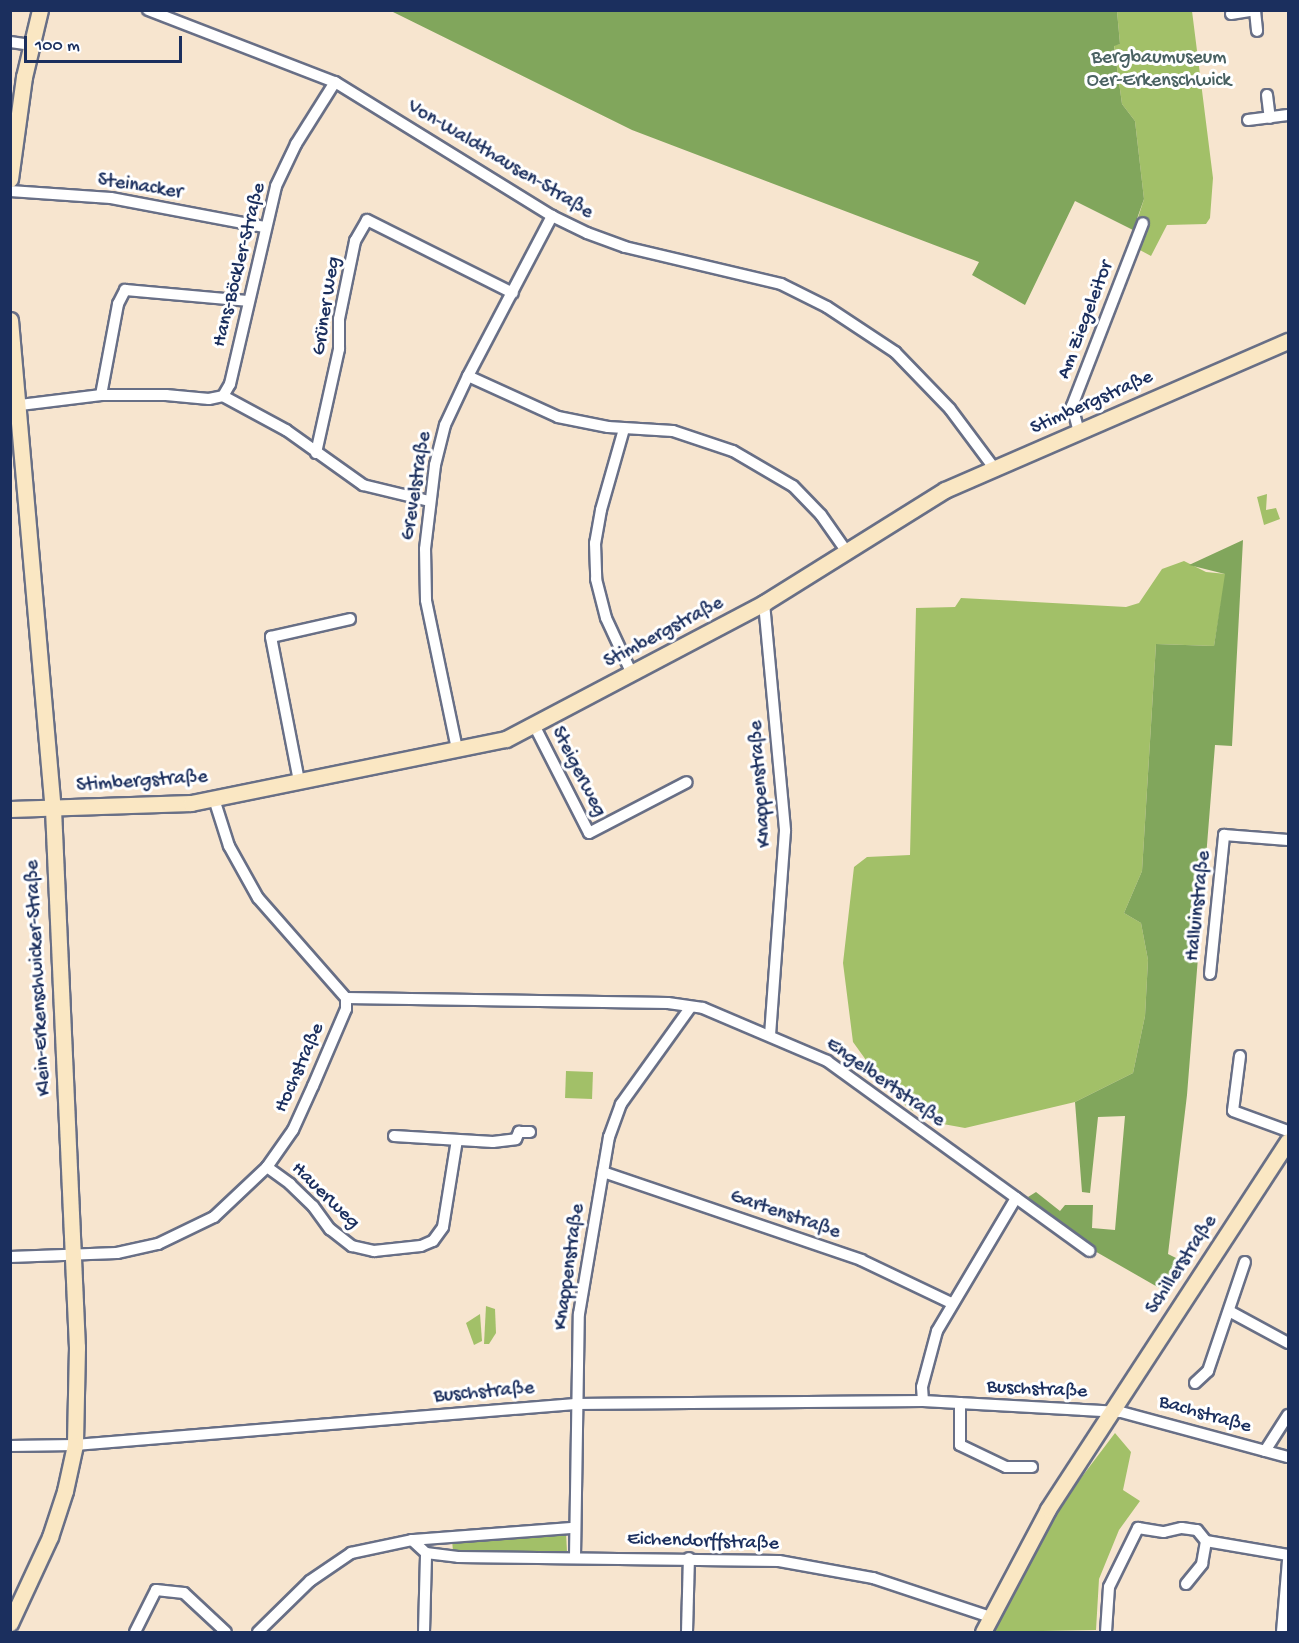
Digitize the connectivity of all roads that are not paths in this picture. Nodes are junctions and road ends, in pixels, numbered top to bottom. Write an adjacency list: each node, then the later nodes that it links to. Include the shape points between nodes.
1 (40, 10): 7 (street)
2 (148, 10): 8 (street, Von-Waldthausen-Straße)
3 (1255, 11): 4 (street); 5 (street)
4 (1231, 14)
5 (1257, 31)
6 (10, 42): 7 (street)
7 (31, 45): 13 (street)
8 (335, 82): 15 (street, Von-Waldthausen-Straße); 17 (street, Hans-Böckler-Straße, via 296,144 276,186)
9 (1267, 95): 11 (street)
10 (1288, 115): 11 (street)
11 (1270, 118): 12 (street)
12 (1248, 120)
13 (10, 179)
14 (10, 191): 17 (street, Steinacker, via 111,198)
15 (552, 216): 18 (street, Grevelstraße); 29 (street, Von-Waldthausen-Straße, via 625,247 781,284 826,307 895,352 950,409)
16 (1143, 223): 27 (street, Am Ziegeleitor, via 1072,406)
17 (264, 227): 19 (street, Hans-Böckler-Straße)
18 (513, 292): 22 (street, Grevelstraße); 28 (street, Grüner Weg, via 367,220 355,241 339,320 339,349)
19 (248, 301): 23 (street, via 125,290 118,304); 24 (street, Hans-Böckler-Straße, via 230,384)
20 (10, 320): 25 (street, Klein-Erkenschwicker-Straße)
21 (1288, 341): 27 (street, Stimbergstraße)
22 (468, 376): 26 (street, via 534,409 583,423); 30 (street, Grevelstraße, via 445,425)
23 (101, 395): 24 (street, via 209,399); 25 (street)
24 (223, 396): 28 (street, via 286,430)
25 (13, 406): 41 (street, Klein-Erkenschwicker-Straße)
26 (624, 429): 31 (street, via 674,431 761,464 800,493); 34 (street, via 601,510 596,567 606,618)
27 (1079, 432): 29 (street, Stimbergstraße)
28 (316, 453): 30 (street, via 363,485)
29 (994, 468): 31 (street, Stimbergstraße, via 945,490)
30 (429, 501): 36 (street, Grevelstraße, via 424,549 426,600)
31 (847, 552): 32 (street, Stimbergstraße)
32 (764, 603): 34 (street, Stimbergstraße); 46 (street, Knappenstraße, via 785,831)
33 (350, 619): 37 (street, via 271,637)
34 (633, 674): 35 (street, Stimbergstraße)
35 (534, 725): 36 (street, Stimbergstraße, via 506,739); 38 (street, Steigerweg, via 589,833)
36 (457, 749): 37 (street, Stimbergstraße)
37 (299, 781): 39 (street, Stimbergstraße)
38 (687, 782)
39 (214, 799): 41 (street, Stimbergstraße, via 174,805); 44 (street, via 229,846 258,898)
40 (10, 809): 41 (street, Stimbergstraße)
41 (53, 809): 57 (street, Klein-Erkenschwicker-Straße)
42 (1288, 840): 43 (street, Halluinstraße, via 1224,835)
43 (1210, 974)
44 (346, 998): 45 (street, Engelbertstraße, via 668,1003); 53 (street, Hochstraße, via 346,1009 293,1130)
45 (690, 1008): 46 (street, Engelbertstraße, via 703,1008); 54 (street, Knappenstraße, via 621,1104 609,1137)
46 (770, 1035): 55 (street, Engelbertstraße, via 827,1061)
47 (1240, 1056): 48 (street, via 1233,1111)
48 (1288, 1131)
49 (530, 1132): 51 (street, via 519,1132 516,1139 493,1142)
50 (394, 1136): 51 (street)
51 (457, 1140): 53 (street, Hauerweg, via 443,1227 433,1241 421,1246 374,1251 351,1246 330,1229 290,1184)
52 (1288, 1141): 67 (street, Schillerstraße)
53 (267, 1167): 57 (street, Hochstraße, via 221,1211 180,1235 117,1253)
54 (603, 1172): 60 (street, Gartenstraße, via 861,1260); 66 (street, Knappenstraße, via 579,1314)
55 (1016, 1198): 56 (street, Engelbertstraße); 60 (street)
56 (1089, 1251)
57 (72, 1254): 58 (street, Hochstraße); 69 (street, Klein-Erkenschwicker-Straße, via 77,1347)
58 (10, 1257)
59 (1245, 1262): 61 (street)
60 (951, 1303): 64 (street, via 930,1354)
61 (1229, 1311): 62 (street); 63 (street, via 1208,1371)
62 (1288, 1343)
63 (1195, 1383)
64 (922, 1401): 65 (street, Buschstraße); 66 (street, Buschstraße)
65 (960, 1403): 67 (street, Buschstraße); 73 (street, Buschstraße, via 960,1445 1006,1467)
66 (575, 1404): 69 (street, Buschstraße); 74 (street, Knappenstraße)
67 (1110, 1412): 71 (street, Bachstraße, via 1162,1420); 82 (street, Schillerstraße, via 1048,1509)
68 (1288, 1414): 71 (street)
69 (75, 1445): 70 (street, Buschstraße); 83 (street, Klein-Erkenschwicker-Straße, via 50,1537)
70 (10, 1446)
71 (1266, 1451): 72 (street, Bachstraße)
72 (1288, 1457)
73 (1032, 1467)
74 (573, 1528): 75 (street); 78 (street, Knappenstraße)
75 (412, 1540): 77 (street); 86 (street, via 351,1553 310,1581)
76 (1206, 1541): 80 (street); 81 (street, via 1202,1564); 90 (street, via 1197,1530 1164,1532 1138,1528 1109,1587)
77 (426, 1553): 78 (street, Eichendorffstraße, via 458,1557); 87 (street)
78 (575, 1557): 79 (street, Eichendorffstraße)
79 (689, 1558): 82 (street, Eichendorffstraße, via 825,1567 873,1578); 88 (street)
80 (1288, 1558): 91 (street)
81 (1186, 1584)
82 (990, 1617): 89 (street, Schillerstraße)
83 (10, 1623)
84 (135, 1632): 85 (street, via 156,1590 184,1593)
85 (226, 1632)
86 (258, 1632)
87 (424, 1632)
88 (687, 1632)
89 (983, 1632)
90 (1106, 1632)
91 (1282, 1632)

